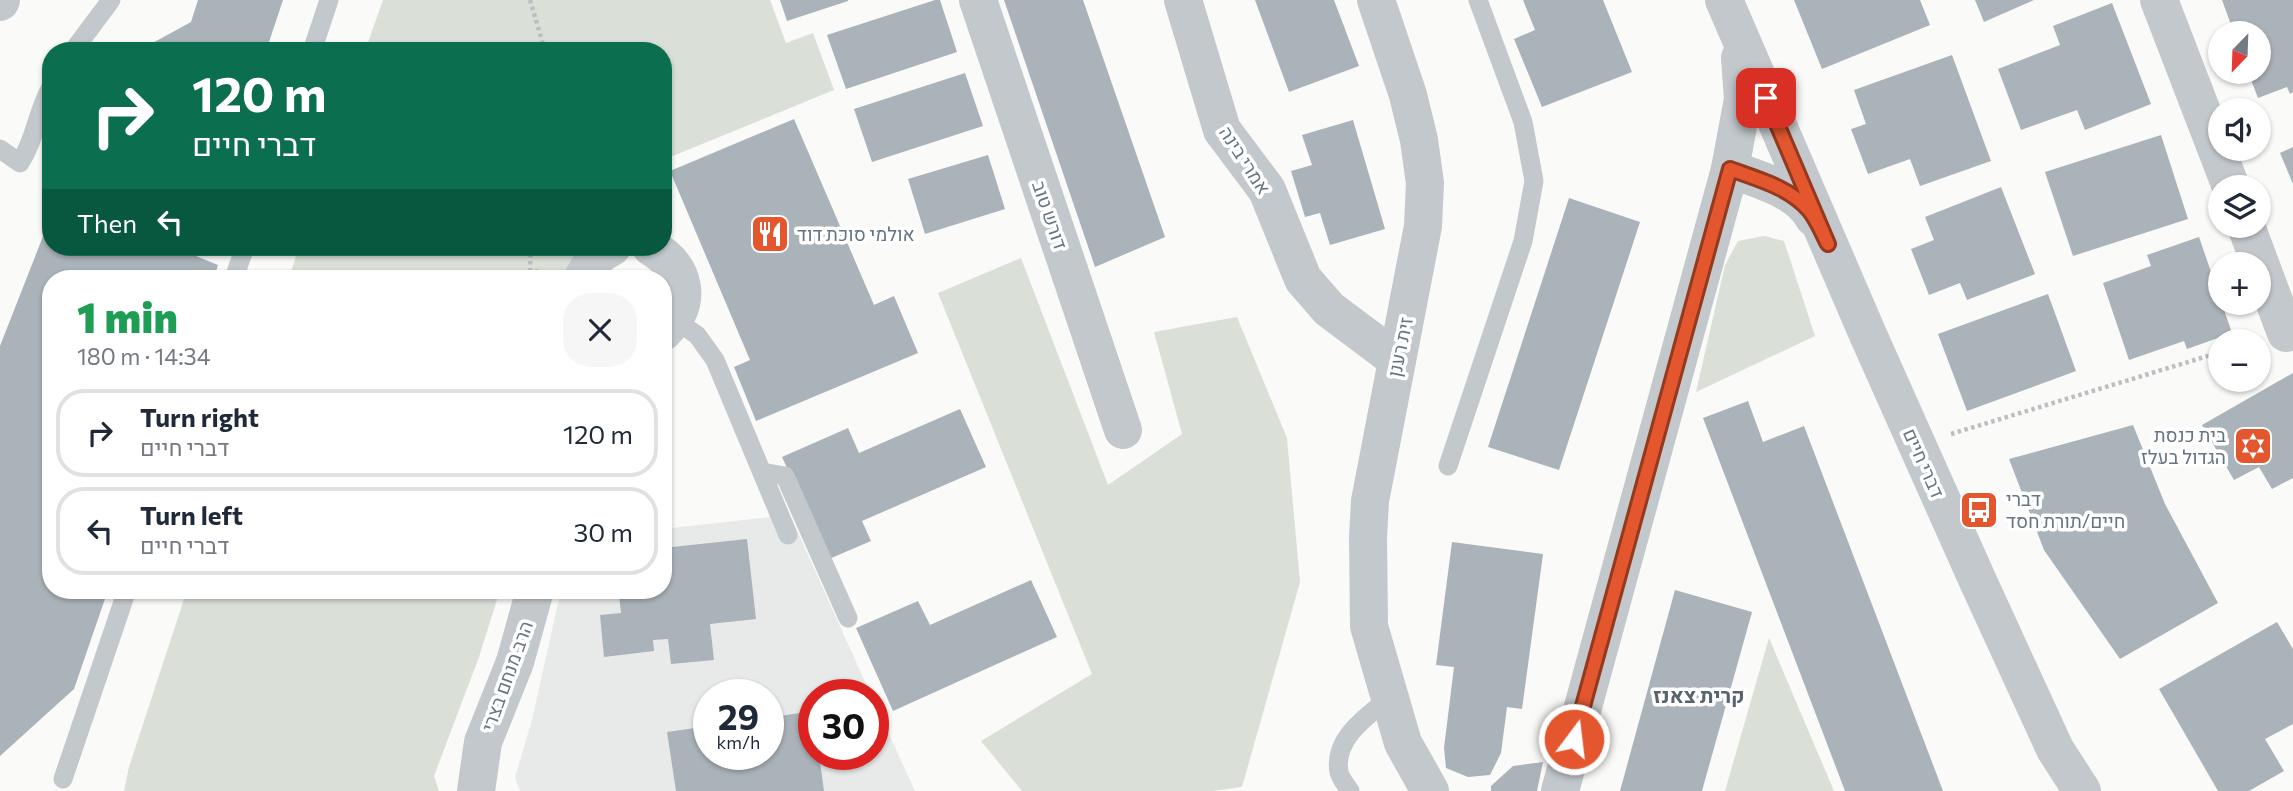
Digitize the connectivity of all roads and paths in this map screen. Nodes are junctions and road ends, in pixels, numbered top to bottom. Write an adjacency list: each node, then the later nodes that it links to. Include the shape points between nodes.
1 (111, 0): 10 (lane)
2 (329, 0): 11 (lane)
3 (530, 0): 12 (path)
4 (978, 0): 27 (street, דורש טוב)
5 (1183, 0): 26 (street, אמרי בינה, via 1222,130 1267,190 1303,279 1329,309)
6 (1376, 0): 26 (street, זית רענן, via 1408,95 1425,183 1423,226)
7 (1478, 0): 29 (lane, via 1523,122 1534,181 1523,241)
8 (1724, 0): 15 (street, דברי חיים, via 1741,60 1743,99); 18 (street, דברי חיים)
9 (2159, 0): 16 (street)
10 (80, 42)
11 (315, 42)
12 (542, 42)
13 (42, 113): 14 (lane, via 20,163)
14 (0, 149)
15 (1730, 169): 18 (street, דברי חיים, via 1795,197 1811,212); 41 (street)
16 (2226, 175)
17 (2251, 238): 24 (street)
18 (1828, 244): 28 (street, דברי חיים)
19 (598, 256): 21 (street)
20 (666, 256): 22 (street, via 677,269 682,286 681,304)
21 (582, 270)
22 (672, 320)
23 (672, 327): 30 (lane, via 696,335 715,359)
24 (2287, 332)
25 (2208, 356): 28 (path)
26 (1397, 360): 35 (street, זית רענן, via 1368,537 1369,626)
27 (1123, 430)
28 (1916, 444): 38 (street, דברי חיים)
29 (1448, 466)
30 (762, 472): 31 (lane); 34 (lane, via 786,476)
31 (788, 535)
32 (124, 599): 36 (lane)
33 (532, 599): 37 (street, הרב מנחם בצרי, via 515,662 483,742)
34 (848, 618)
35 (1390, 698): 39 (lane, via 1351,731 1342,746 1339,772); 40 (street, זית רענן, via 1403,743)
36 (63, 779)
37 (480, 782)
38 (2071, 787)
39 (1350, 791)
40 (1430, 791)
41 (1560, 791)

